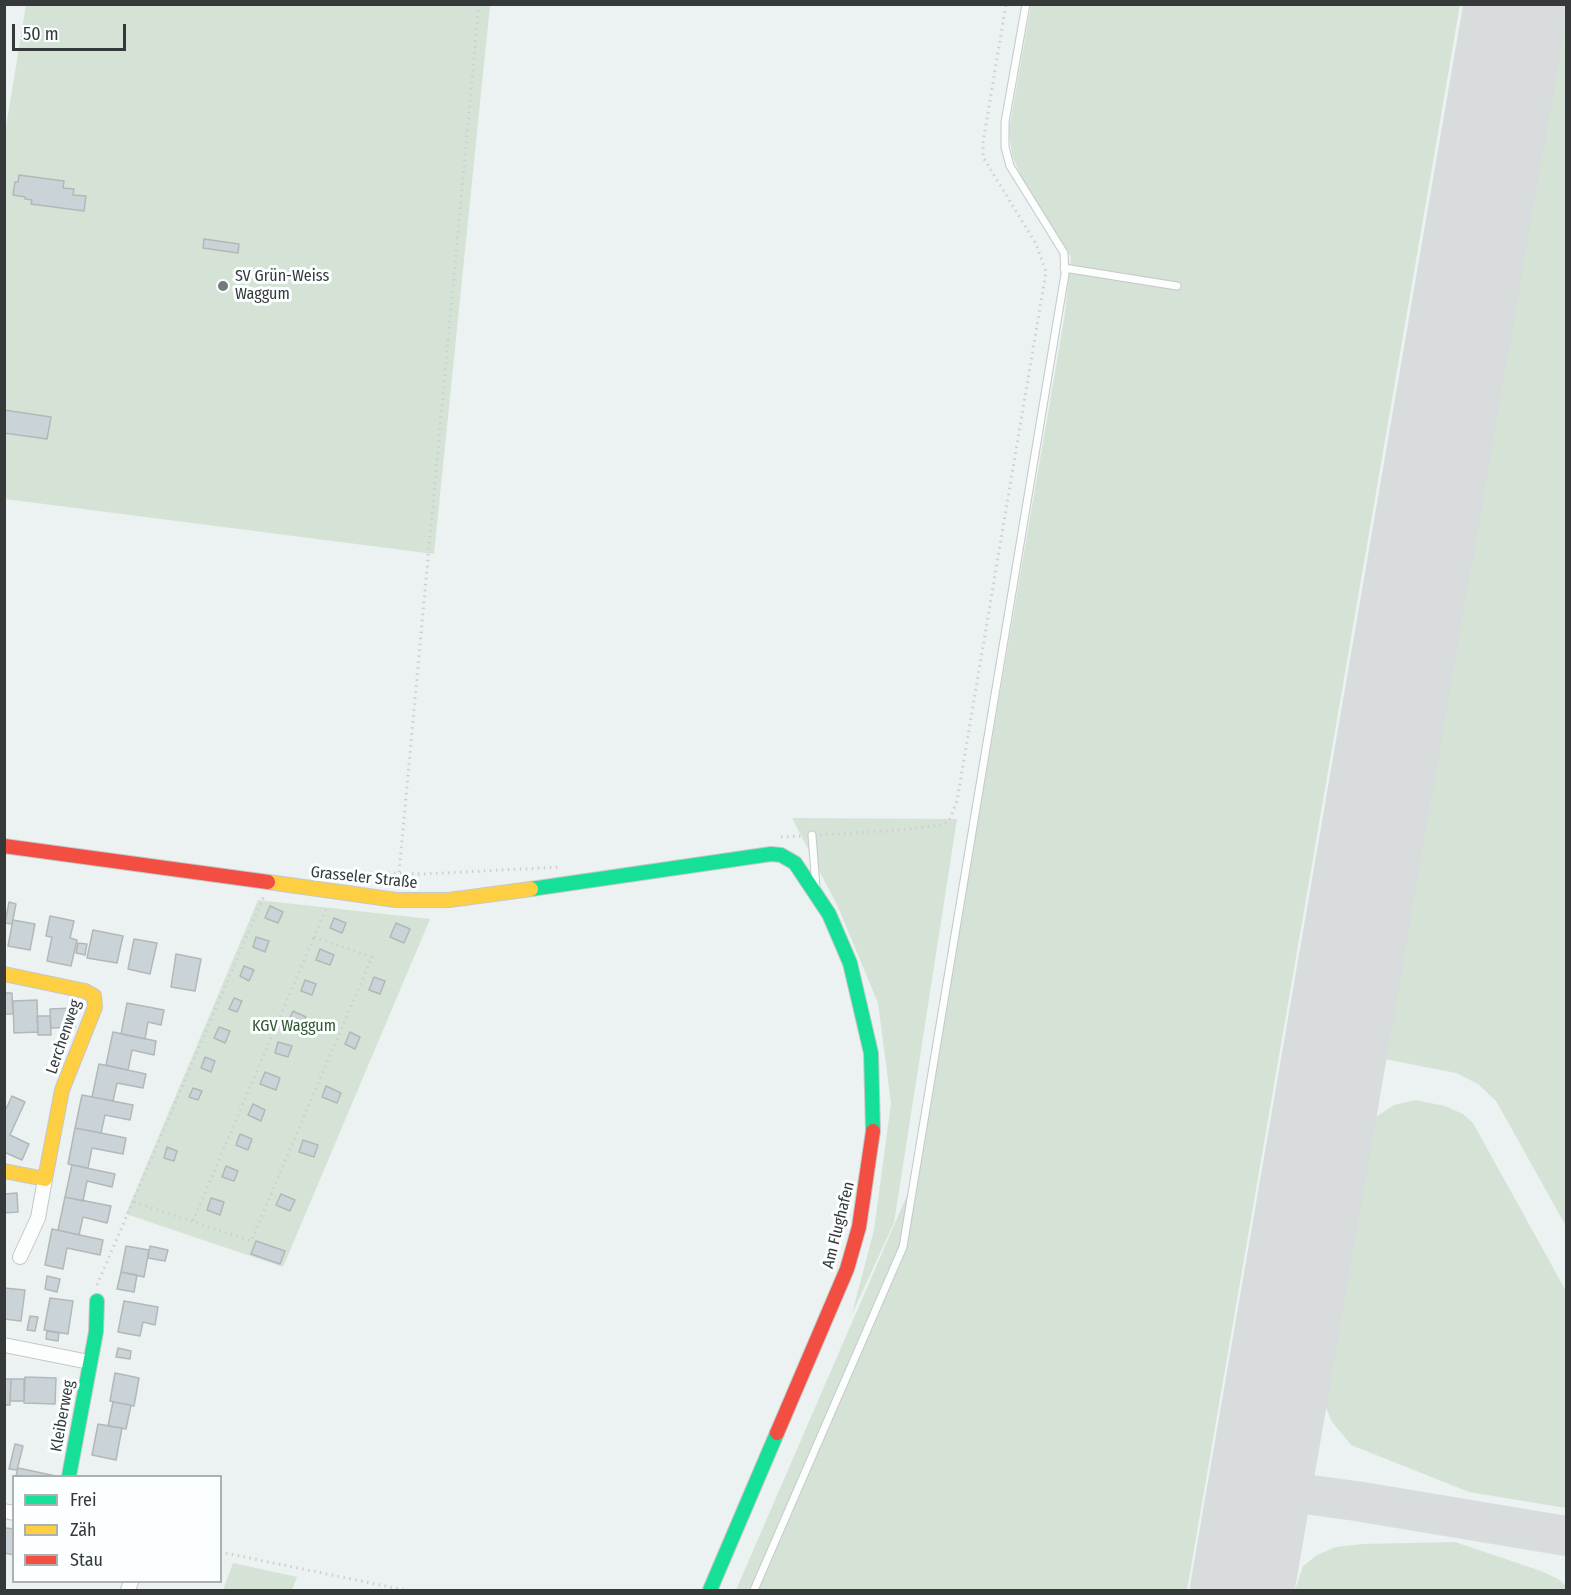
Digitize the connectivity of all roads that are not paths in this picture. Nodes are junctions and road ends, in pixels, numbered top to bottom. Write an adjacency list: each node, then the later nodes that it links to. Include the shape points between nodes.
1 (1026, 4): 2 (lane, via 1005,122 1005,147 1010,166 1064,253)
2 (1064, 268): 3 (lane); 17 (lane, via 903,1247)
3 (1177, 286)
4 (812, 835): 7 (lane)
5 (4, 846): 6 (street, Grasseler Straße, via 396,900 493,895 771,854)
6 (791, 859): 7 (street, Am Flughafen)
7 (816, 892): 16 (street, Am Flughafen, via 850,963 871,1053 874,1103 866,1186 847,1269)
8 (4, 974): 10 (street, Lerchenweg, via 94,996 95,1007 62,1090)
9 (4, 1172): 10 (street)
10 (45, 1179): 11 (street, Lerchenweg, via 38,1218)
11 (20, 1257)
12 (97, 1301): 14 (street, Kleiberweg)
13 (4, 1344): 14 (street, Kleiberweg)
14 (89, 1362): 15 (street, Kleiberweg)
15 (69, 1475)
16 (710, 1590)
17 (754, 1590)

